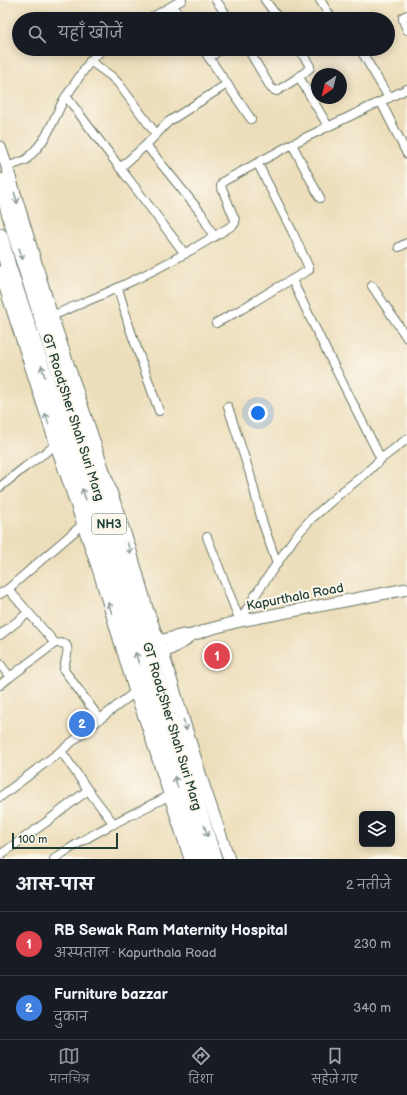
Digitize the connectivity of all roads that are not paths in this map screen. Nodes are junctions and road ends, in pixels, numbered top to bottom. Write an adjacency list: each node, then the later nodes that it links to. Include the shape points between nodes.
1 (182, 0): 5 (street)
2 (216, 0): 8 (street)
3 (265, 0): 9 (street)
4 (320, 0): 10 (street)
5 (173, 6): 6 (street); 7 (street)
6 (162, 12)
7 (177, 12)
8 (224, 12)
9 (273, 12)
10 (328, 12)
11 (407, 15): 12 (street, via 402,19)
12 (407, 30)
13 (96, 56): 19 (street)
14 (211, 56): 18 (street)
15 (252, 56): 20 (street, via 274,90 277,91)
16 (303, 56): 20 (street, via 310,69)
17 (364, 56): 24 (street)
18 (208, 58): 21 (street)
19 (90, 61): 23 (street); 28 (street, via 119,84)
20 (299, 77): 27 (street)
21 (227, 84): 26 (street); 28 (street, via 173,118)
22 (407, 89): 24 (street)
23 (66, 96): 34 (street); 35 (street, via 38,147 26,160)
24 (389, 98): 25 (street)
25 (381, 102): 27 (street); 32 (street)
26 (252, 119)
27 (328, 126): 30 (street)
28 (156, 134): 29 (street)
29 (146, 144): 34 (street); 39 (street, via 201,213)
30 (292, 144): 33 (street); 37 (street)
31 (0, 147): 35 (main road)
32 (407, 154)
33 (258, 164): 39 (street, via 222,183 221,188 235,223); 44 (street, via 309,268)
34 (120, 168): 42 (street)
35 (4, 169): 47 (main road, one-way to 47)
36 (2, 185): 83 (highway, GT Road;Sher Shah Suri Marg / NH3, one-way to 83, via 20,250)
37 (320, 198)
38 (0, 236): 82 (highway, GT Road;Sher Shah Suri Marg / NH3, one-way to 38)
39 (214, 237): 42 (street)
40 (407, 243): 41 (street)
41 (399, 247)
42 (185, 254): 46 (street)
43 (0, 272): 53 (main road, one-way to 43)
44 (292, 280): 48 (street); 54 (street)
45 (372, 286): 49 (street)
46 (118, 288): 47 (street); 51 (street)
47 (52, 316): 66 (main road, one-way to 66)
48 (216, 323)
49 (407, 338)
50 (228, 407): 58 (street)
51 (159, 411)
52 (407, 439): 54 (street)
53 (56, 445): 55 (street); 56 (main road)
54 (381, 458): 58 (street, via 311,519)
55 (0, 487)
56 (82, 525): 59 (street); 72 (main road, one-way to 56)
57 (207, 537): 63 (street)
58 (277, 564): 63 (street)
59 (8, 589): 61 (street); 62 (street)
60 (407, 589): 63 (main road, Kapurthala Road)
61 (0, 594)
62 (28, 613): 64 (street); 67 (street)
63 (240, 621): 65 (main road, Kapurthala Road)
64 (0, 635)
65 (189, 636): 66 (main road, Kapurthala Road); 68 (main road, Kapurthala Road)
66 (159, 641): 68 (main road)
67 (55, 643): 70 (street); 73 (street, via 66,645 68,651 65,672)
68 (163, 653): 84 (main road, one-way to 84)
69 (0, 664): 70 (street)
70 (10, 677): 71 (street)
71 (0, 685)
72 (135, 692): 73 (street); 76 (main road)
73 (100, 719): 74 (street)
74 (61, 752): 75 (street); 77 (street)
75 (88, 790): 78 (street); 79 (street)
76 (169, 796): 78 (street); 81 (main road)
77 (0, 797)
78 (114, 824): 80 (street)
79 (0, 855)
80 (54, 859)
81 (190, 859)
82 (200, 859)
83 (214, 859)
84 (229, 859)

